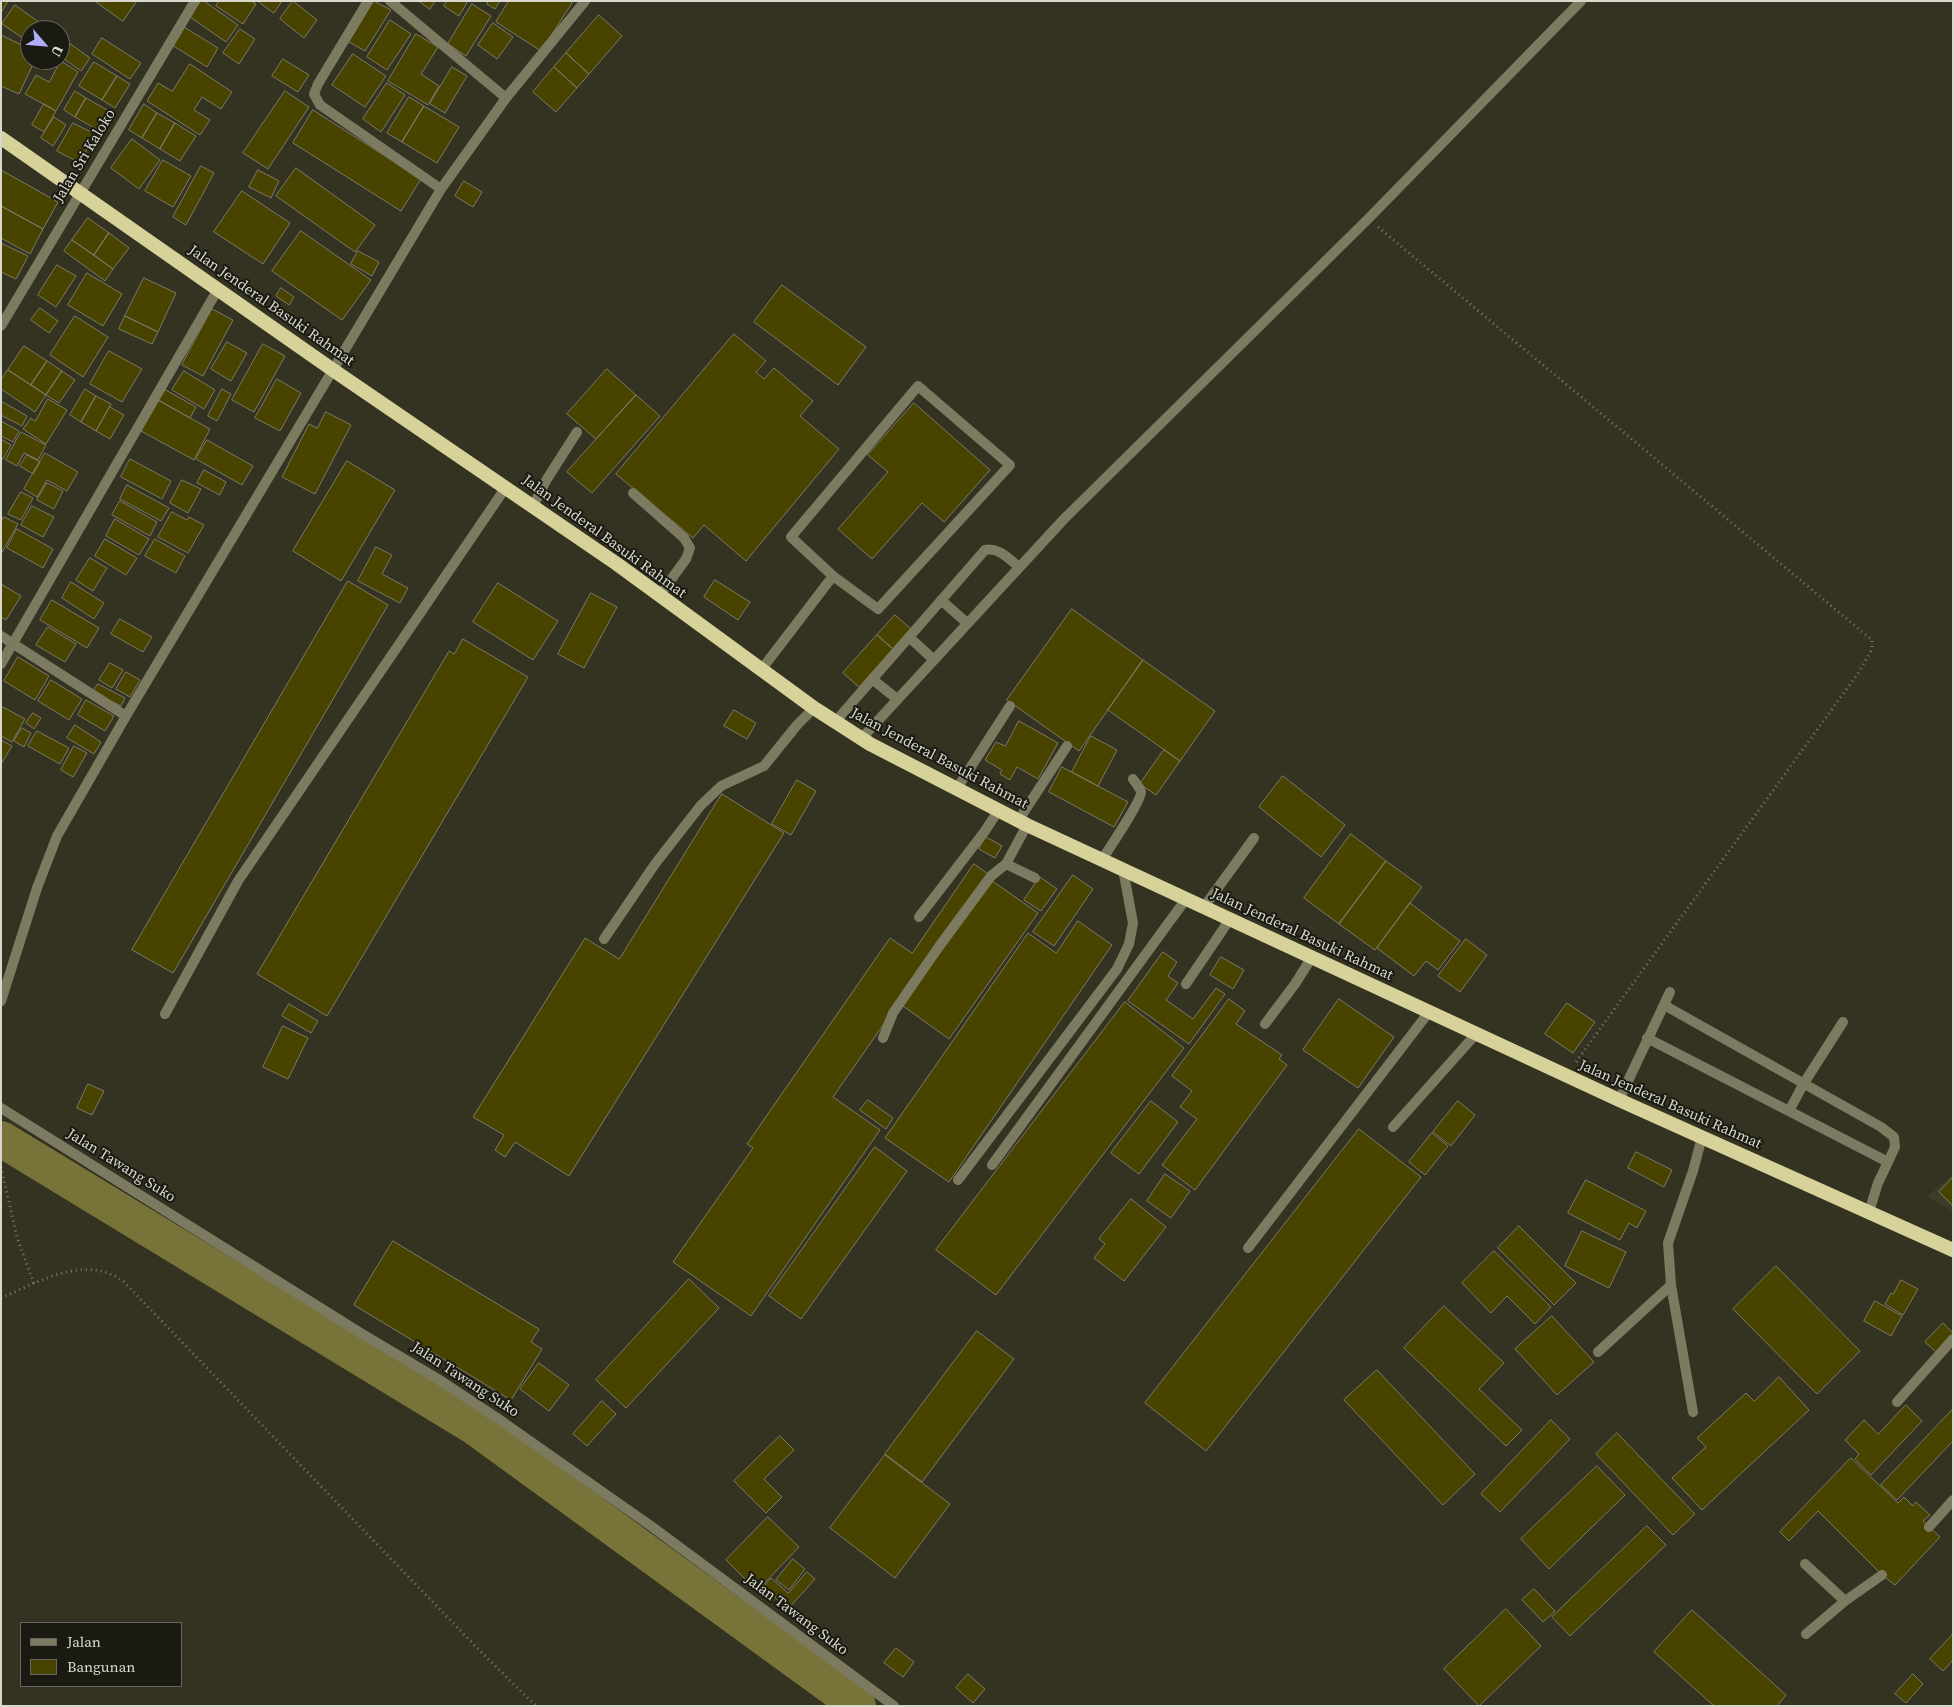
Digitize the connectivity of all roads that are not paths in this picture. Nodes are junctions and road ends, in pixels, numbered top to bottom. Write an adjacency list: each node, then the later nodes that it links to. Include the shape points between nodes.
1 (195, 1): 9 (street, Jalan Sri Kaloko)
2 (368, 1): 8 (street, via 314,94 320,106)
3 (390, 1): 6 (street)
4 (585, 1): 6 (street)
5 (1581, 1): 17 (street)
6 (506, 98): 8 (street)
7 (1, 138): 9 (highway, Jalan Jenderal Basuki Rahmat)
8 (441, 190): 12 (street)
9 (80, 193): 10 (highway, Jalan Jenderal Basuki Rahmat); 11 (street, Jalan Sri Kaloko)
10 (218, 289): 12 (highway, Jalan Jenderal Basuki Rahmat); 24 (street)
11 (1, 326)
12 (333, 370): 14 (highway, Jalan Jenderal Basuki Rahmat); 32 (street)
13 (577, 432): 16 (street)
14 (506, 487): 16 (highway, Jalan Jenderal Basuki Rahmat); 56 (street, via 238,881)
15 (633, 493): 19 (street, via 684,538 690,548 686,559)
16 (533, 506): 19 (highway, Jalan Jenderal Basuki Rahmat)
17 (1019, 567): 20 (street, via 998,551 985,550); 21 (street)
18 (833, 576): 18 (street, via 878,609 1010,465 918,386 791,537); 27 (street)
19 (659, 596): 27 (highway, Jalan Jenderal Basuki Rahmat)
20 (941, 600): 21 (street); 23 (street)
21 (967, 623): 25 (street)
22 (1, 636): 24 (street)
23 (909, 637): 25 (street); 28 (street)
24 (12, 643): 26 (street); 32 (street)
25 (933, 659): 29 (street)
26 (1, 664)
27 (761, 670): 31 (highway, Jalan Jenderal Basuki Rahmat)
28 (872, 679): 29 (street); 33 (street)
29 (896, 698): 34 (street)
30 (1010, 706): 37 (street)
31 (814, 708): 33 (highway, Jalan Jenderal Basuki Rahmat); 49 (street, via 764,766 721,786 701,805)
32 (126, 716): 53 (street, via 57,836)
33 (835, 722): 34 (highway, Jalan Jenderal Basuki Rahmat)
34 (861, 739): 37 (highway, Jalan Jenderal Basuki Rahmat)
35 (1067, 746): 39 (street)
36 (1132, 779): 41 (street, via 1141,792 1140,801)
37 (956, 790): 38 (highway, Jalan Jenderal Basuki Rahmat)
38 (998, 812): 39 (highway, Jalan Jenderal Basuki Rahmat); 47 (street)
39 (1022, 823): 41 (highway, Jalan Jenderal Basuki Rahmat); 42 (street)
40 (1254, 838): 46 (street)
41 (1102, 860): 43 (highway, Jalan Jenderal Basuki Rahmat)
42 (1006, 864): 44 (street); 60 (street, via 991,876 933,956 893,1013)
43 (1123, 869): 45 (highway, Jalan Jenderal Basuki Rahmat); 70 (street, via 1133,923 1129,944 1117,969)
44 (1035, 878)
45 (1186, 899): 46 (highway, Jalan Jenderal Basuki Rahmat); 69 (street)
46 (1204, 907): 48 (highway, Jalan Jenderal Basuki Rahmat)
47 (919, 916)
48 (1230, 919): 50 (highway, Jalan Jenderal Basuki Rahmat); 51 (street)
49 (604, 939)
50 (1312, 957): 55 (highway, Jalan Jenderal Basuki Rahmat); 58 (street)
51 (1186, 984)
52 (1670, 992): 54 (street)
53 (1, 1001)
54 (1664, 1005): 61 (street); 62 (street)
55 (1429, 1012): 59 (highway, Jalan Jenderal Basuki Rahmat); 72 (street)
56 (165, 1014)
57 (1843, 1022): 62 (street)
58 (1265, 1024)
59 (1476, 1034): 63 (highway, Jalan Jenderal Basuki Rahmat); 66 (street)
60 (882, 1038)
61 (1647, 1038): 63 (street); 65 (street)
62 (1804, 1083): 65 (street); 68 (street, via 1894,1137 1895,1147)
63 (1619, 1100): 67 (highway, Jalan Jenderal Basuki Rahmat)
64 (1, 1108): 85 (street, Jalan Tawang Suko, via 500,1420 651,1526)
65 (1789, 1111): 68 (street)
66 (1393, 1127)
67 (1702, 1137): 71 (highway, Jalan Jenderal Basuki Rahmat); 74 (street, via 1668,1243)
68 (1888, 1162): 71 (street)
69 (992, 1165)
70 (958, 1180)
71 (1869, 1212): 73 (highway, Jalan Jenderal Basuki Rahmat)
72 (1248, 1248)
73 (1953, 1250)
74 (1672, 1284): 76 (street); 78 (street)
75 (1953, 1339): 77 (street)
76 (1598, 1352)
77 (1897, 1402)
78 (1693, 1412)
79 (1953, 1500): 80 (street)
80 (1929, 1527)
81 (1805, 1564): 83 (street)
82 (1882, 1575): 83 (street)
83 (1845, 1601): 84 (street)
84 (1806, 1634)
85 (894, 1706)

